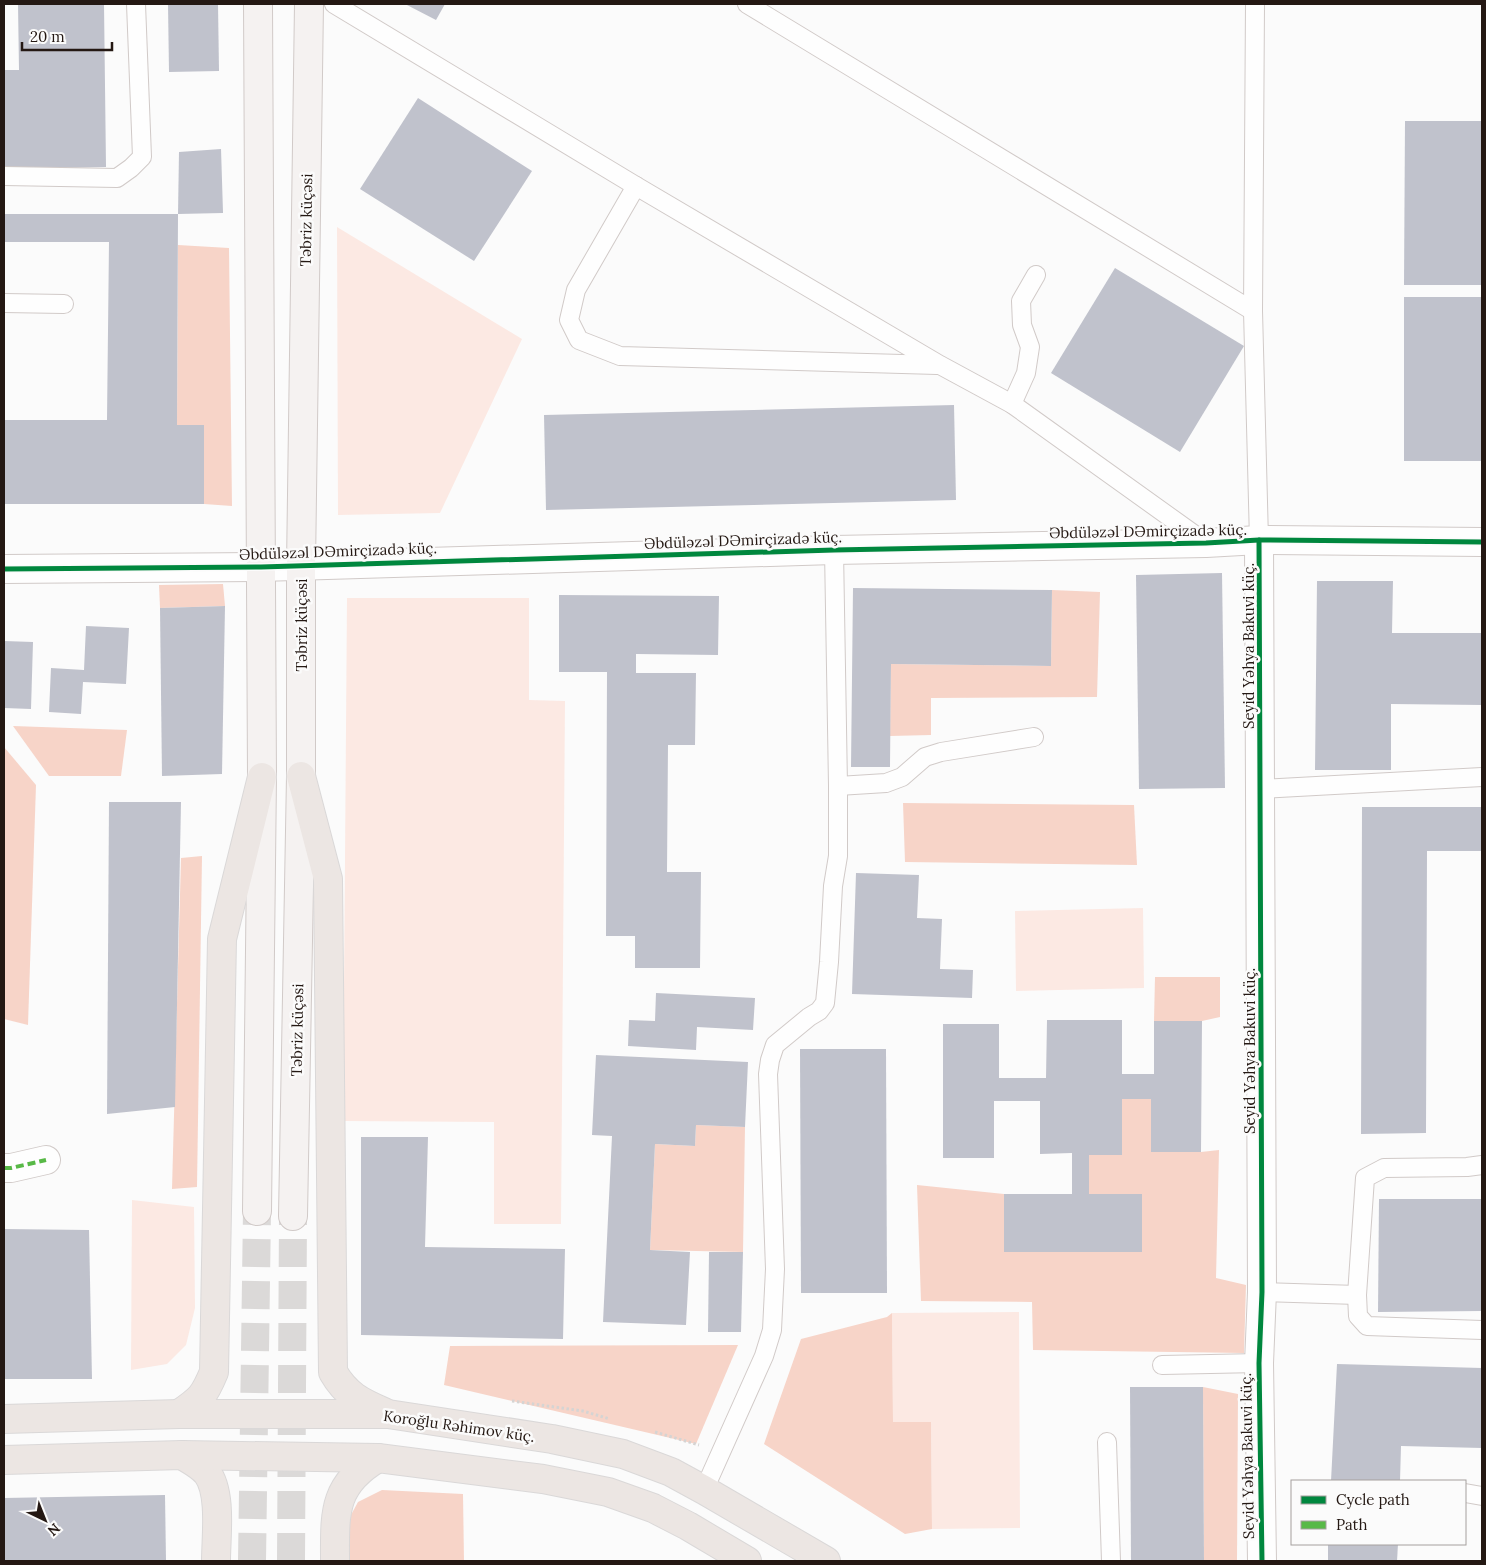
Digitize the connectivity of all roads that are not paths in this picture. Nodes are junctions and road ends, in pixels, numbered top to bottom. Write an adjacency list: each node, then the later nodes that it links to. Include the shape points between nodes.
1 (136, 4): 7 (lane, via 142,157 117,178)
2 (258, 4): 20 (main road)
3 (309, 4): 19 (main road, Təbriz küçəsi)
4 (334, 4): 8 (lane)
5 (747, 4): 12 (lane)
6 (1255, 4): 12 (lane)
7 (4, 176)
8 (636, 186): 13 (lane); 13 (lane, via 576,290 568,320 579,340 620,356)
9 (1036, 275): 14 (lane, via 1021,301 1022,325 1030,347 1026,373)
10 (4, 303): 11 (lane)
11 (64, 304)
12 (1252, 311): 15 (lane)
13 (940, 365): 14 (lane)
14 (1012, 404): 17 (lane)
15 (1260, 540): 16 (street, Əbdüləzəl DƏmirçizadə küç.); 17 (street, Əbdüləzəl DƏmirçizadə küç.); 27 (street, Seyid Yəhya Bakuvi küç.)
16 (1482, 542)
17 (1206, 543): 18 (street, Əbdüləzəl DƏmirçizadə küç.)
18 (834, 550): 19 (street, Əbdüləzəl DƏmirçizadə küç.); 26 (lane)
19 (301, 565): 20 (street, Əbdüləzəl DƏmirçizadə küç.); 23 (main road, Təbriz küçəsi)
20 (262, 566): 21 (street, Əbdüləzəl DƏmirçizadə küç.); 24 (main road)
21 (4, 569)
22 (1034, 737): 26 (lane, via 941,752 925,757 902,777 886,783)
23 (301, 776): 32 (main road, Təbriz küçəsi); 39 (main road, via 328,879 333,1372 351,1395)
24 (262, 777): 31 (main road); 38 (main road, via 222,938 214,1372 198,1401)
25 (1482, 777): 27 (lane)
26 (838, 786): 45 (lane, via 838,856 825,1003 775,1046 768,1074 775,1269 772,1330 764,1356)
27 (1261, 789): 33 (street, Seyid Yəhya Bakuvi küç.)
28 (46, 1160): 30 (street)
29 (1482, 1165): 34 (lane, via 1384,1168 1365,1178)
30 (4, 1168)
31 (257, 1211)
32 (294, 1216)
33 (1262, 1292): 34 (lane); 36 (street, Seyid Yəhya Bakuvi küç.)
34 (1357, 1295): 35 (lane, via 1358,1316 1367,1326)
35 (1482, 1330)
36 (1258, 1362): 37 (lane); 53 (street, Seyid Yəhya Bakuvi küç.)
37 (1162, 1365)
38 (179, 1414): 39 (main road, Koroğlu Rəhimov küç.); 40 (main road, Koroğlu Rəhimov küç.)
39 (388, 1414): 45 (main road, Koroğlu Rəhimov küç., via 552,1439 623,1454 671,1472)
40 (4, 1419)
41 (1107, 1442): 52 (lane)
42 (182, 1455): 43 (main road); 44 (main road); 48 (main road, via 207,1474 214,1488 217,1500)
43 (378, 1458): 49 (main road, via 351,1480 338,1504); 50 (main road, via 542,1479 608,1492 688,1526)
44 (4, 1460)
45 (704, 1490): 51 (main road, Koroğlu Rəhimov küç.)
46 (1466, 1492): 47 (lane)
47 (1482, 1496)
48 (216, 1561)
49 (335, 1561)
50 (747, 1561)
51 (826, 1561)
52 (1111, 1561)
53 (1262, 1561)

